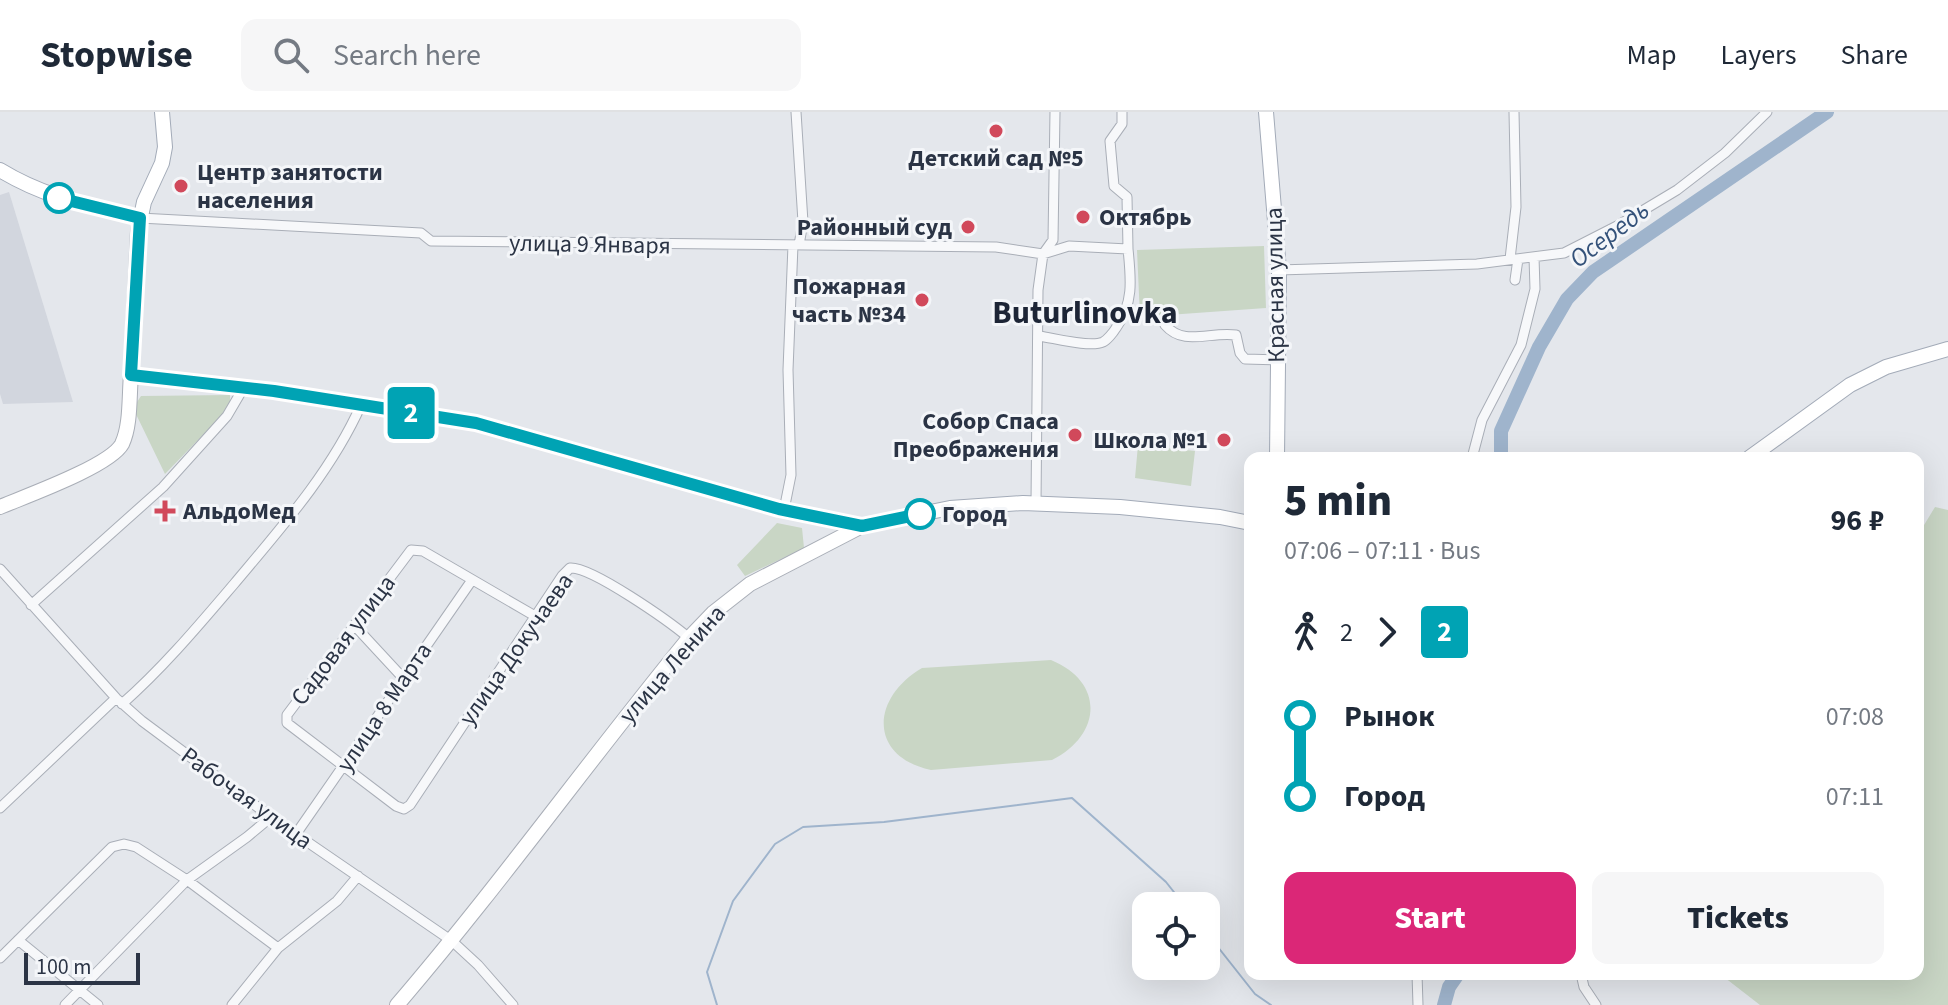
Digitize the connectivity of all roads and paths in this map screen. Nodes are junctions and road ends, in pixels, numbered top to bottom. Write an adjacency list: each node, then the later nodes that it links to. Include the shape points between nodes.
1 (162, 112): 9 (main road, via 162,163)
2 (796, 112): 10 (street, via 803,222)
3 (1055, 112): 12 (street, via 1053,240)
4 (1122, 112): 11 (street, via 1122,124 1110,141 1114,186 1127,197)
5 (1266, 112): 15 (main road, Красная улица)
6 (1514, 112): 14 (street)
7 (1767, 112): 13 (street, via 1677,190 1564,253)
8 (0, 170): 9 (main road, via 51,196)
9 (140, 218): 10 (street, улица 9 Января, via 421,233 431,241); 21 (main road)
10 (796, 245): 12 (street, улица 9 Января, via 996,247); 29 (street, via 788,370 791,475)
11 (1128, 249): 12 (street, via 1069,246); 18 (street, via 1130,299 1114,332 1102,343 1089,344)
12 (1043, 254): 18 (street)
13 (1534, 257): 14 (street); 25 (street, via 1535,289 1521,345 1482,420)
14 (1514, 259): 15 (street); 16 (street)
15 (1279, 270): 20 (main road, Красная улица)
16 (1515, 280)
17 (1165, 325): 20 (street, via 1184,337 1236,335 1245,359)
18 (1039, 336): 27 (street)
19 (1948, 349): 26 (main road, via 1886,367 1850,385)
20 (1277, 360): 24 (main road, Красная улица)
21 (131, 375): 22 (main road); 28 (main road, via 125,436 116,452)
22 (244, 387): 23 (main road); 34 (street, via 227,416 163,487)
23 (361, 405): 29 (main road, via 510,431); 39 (street, via 343,441 271,541 152,677)
24 (1277, 452)
25 (1474, 452)
26 (1757, 452)
27 (1036, 503): 30 (main road, улица Ленина); 31 (main road, улица Ленина, via 950,508)
28 (0, 507)
29 (784, 510): 31 (main road)
30 (1244, 522)
31 (862, 526): 37 (main road, улица Ленина, via 750,584)
32 (0, 569): 34 (street, Рабочая улица)
33 (472, 580): 35 (street, Садовая улица); 36 (street, Садовая улица, via 423,551 411,550); 38 (street, улица 8 Марта)
34 (31, 605): 39 (street, Рабочая улица)
35 (535, 616): 37 (street, улица Докучаева, via 565,571 574,567); 41 (street, улица Докучаева)
36 (354, 625): 38 (street); 40 (street, Садовая улица, via 286,719)
37 (689, 638): 48 (main road, улица Ленина)
38 (404, 679): 40 (street, улица 8 Марта)
39 (119, 701): 42 (street); 43 (street, Рабочая улица)
40 (343, 767): 41 (street, Садовая улица, via 399,808); 44 (street, улица 8 Марта)
41 (410, 805)
42 (0, 808)
43 (271, 817): 44 (street, Рабочая улица); 46 (street)
44 (296, 834): 45 (street, Рабочая улица)
45 (358, 876): 48 (street, Рабочая улица); 49 (street, via 337,901)
46 (187, 880): 47 (street, via 136,847 118,844); 49 (street); 53 (street)
47 (18, 940): 50 (street); 53 (street)
48 (452, 941): 58 (main road, улица Ленина); 59 (street, Рабочая улица)
49 (278, 948): 57 (street)
50 (0, 958)
51 (1417, 980): 54 (street)
52 (1582, 980): 60 (street)
53 (80, 990): 55 (street); 56 (street)
54 (1418, 1004)
55 (65, 1005)
56 (98, 1005)
57 (232, 1005)
58 (397, 1005)
59 (513, 1005)
60 (1596, 1005)

